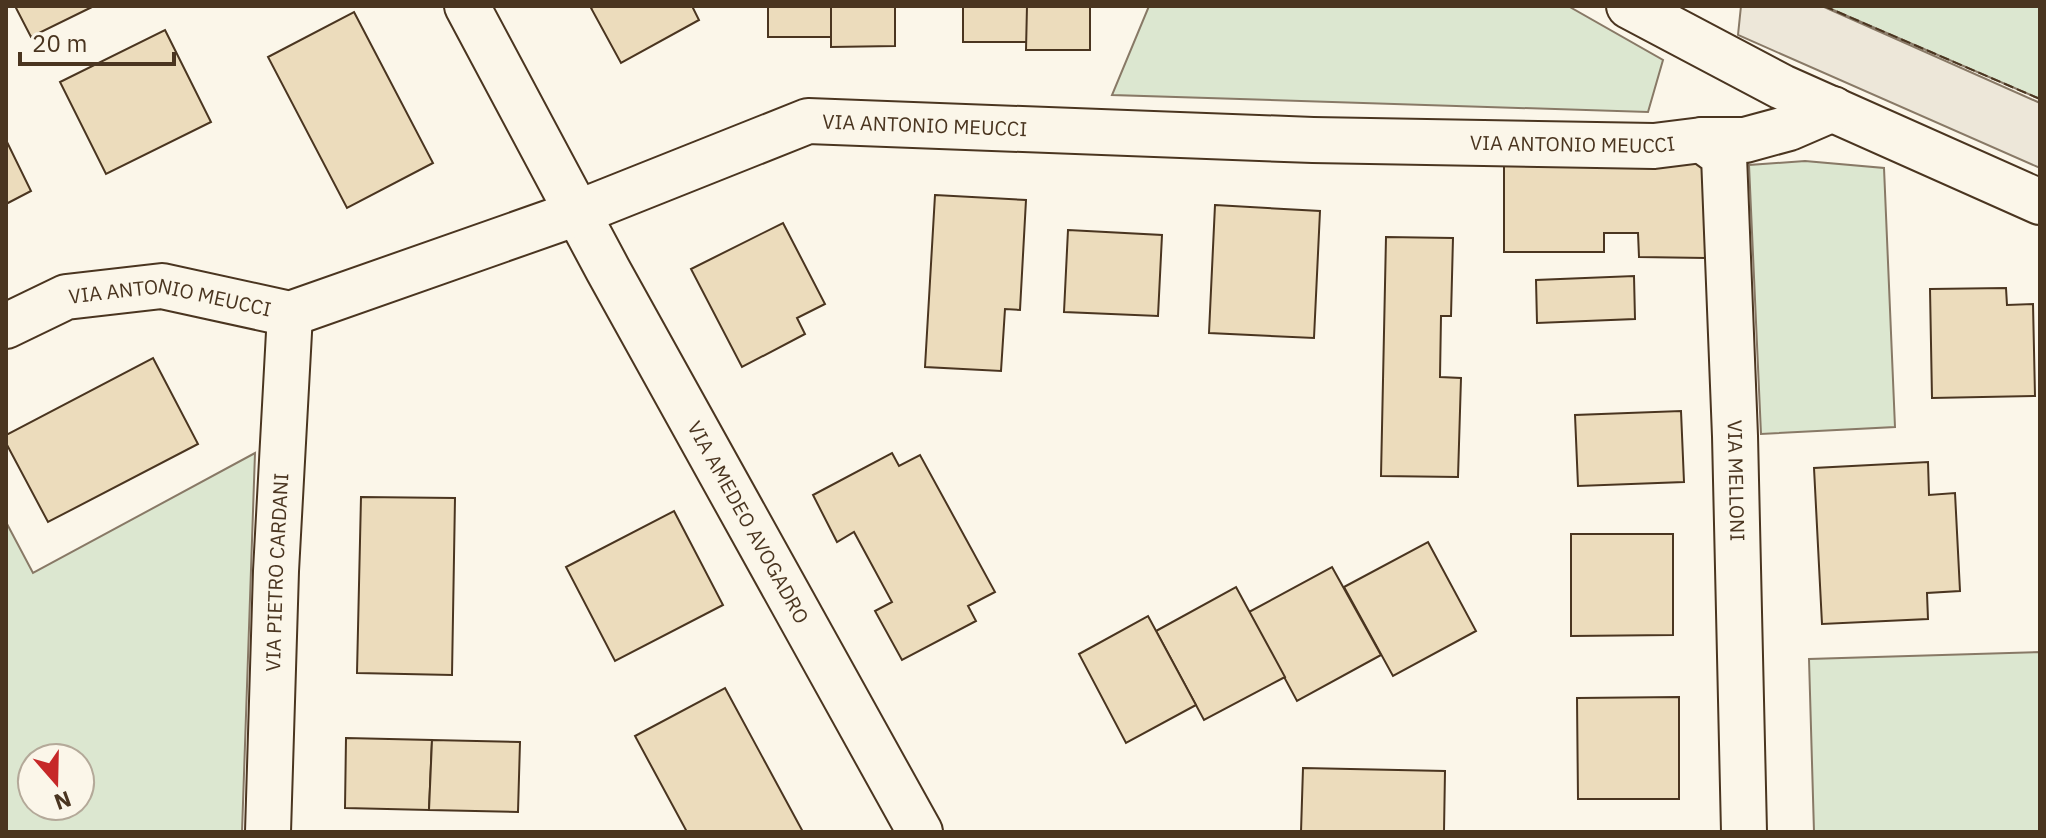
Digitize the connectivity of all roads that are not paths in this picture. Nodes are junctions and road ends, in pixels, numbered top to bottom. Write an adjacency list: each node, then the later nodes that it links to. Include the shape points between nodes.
1 (467, 6): 6 (street, VIA AMEDEO AVOGADRO)
2 (1629, 6): 3 (street)
3 (1833, 109): 4 (street, VIA ANTONIO MEUCCI, via 1745,140); 5 (street)
4 (1702, 140): 6 (street, VIA ANTONIO MEUCCI, via 1654,146 1328,140 808,121); 11 (street, VIA MELLONI, via 1724,156)
5 (2040, 202)
6 (577, 213): 7 (street, VIA ANTONIO MEUCCI); 10 (street, VIA AMEDEO AVOGADRO)
7 (290, 314): 8 (street, VIA ANTONIO MEUCCI, via 162,286 66,297); 9 (street, VIA PIETRO CARDANI)
8 (6, 326)
9 (268, 832)
10 (920, 832)
11 (1744, 832)

